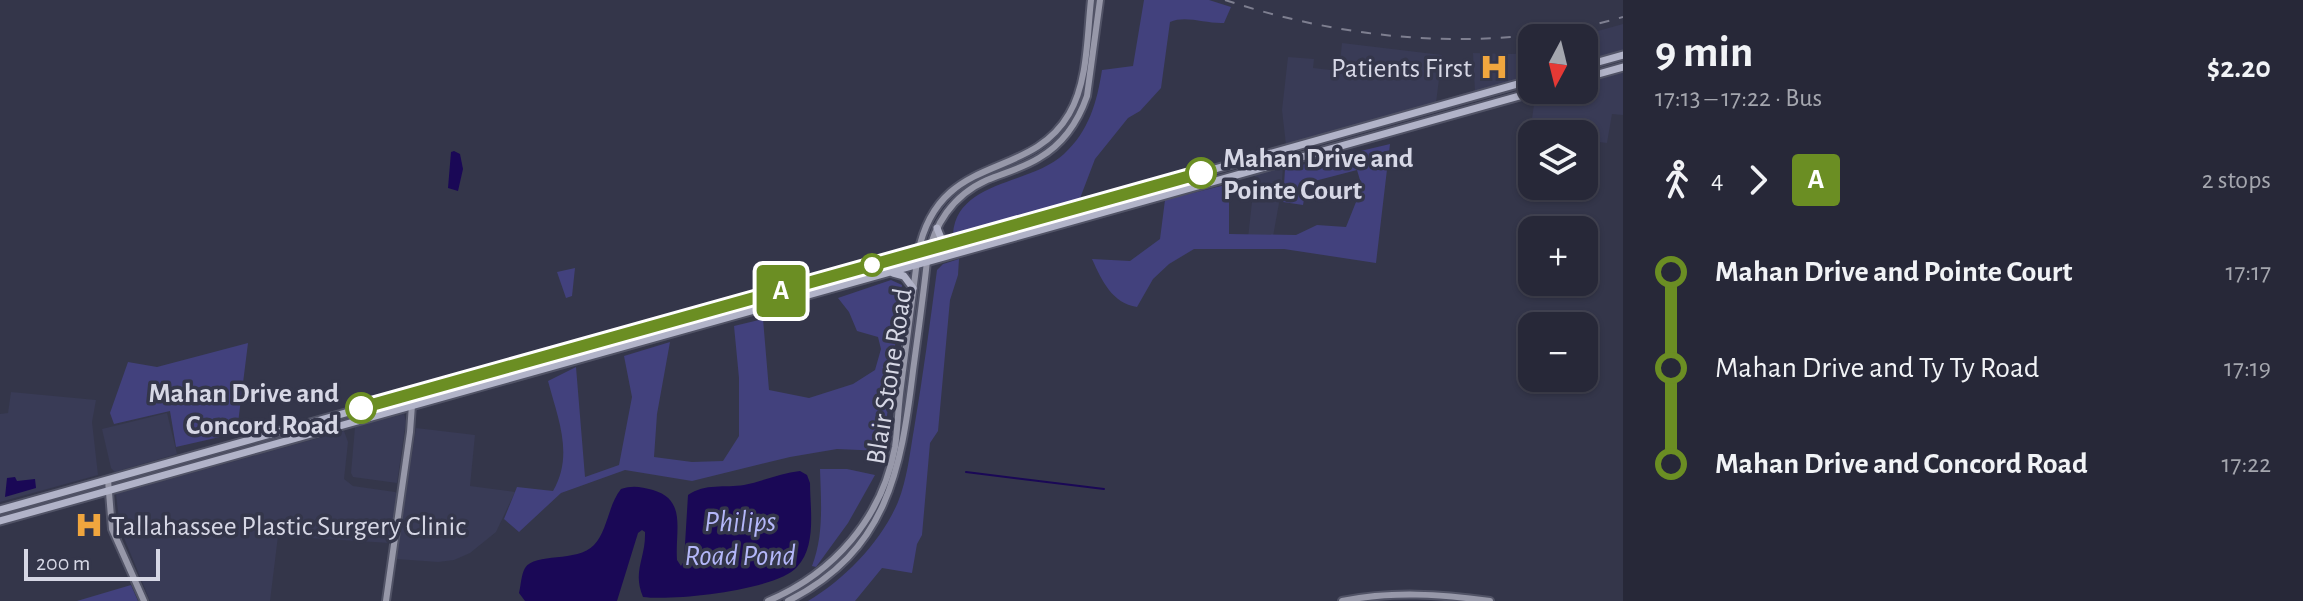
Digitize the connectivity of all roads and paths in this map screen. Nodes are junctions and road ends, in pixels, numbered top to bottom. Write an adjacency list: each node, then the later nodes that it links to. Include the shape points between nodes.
1 (1091, 2): 3 (main road, Blair Stone Road)
2 (1100, 2): 4 (main road, Blair Stone Road)
3 (1085, 53): 4 (main road); 13 (main road, Blair Stone Road, via 1072,109)
4 (1094, 55): 15 (main road, Blair Stone Road, via 1082,110)
5 (1623, 55): 6 (main road)
6 (1604, 61): 7 (main road); 9 (main road)
7 (1598, 62)
8 (1623, 67): 9 (main road)
9 (1605, 72): 10 (main road)
10 (1598, 74)
11 (1518, 84): 14 (main road)
12 (1518, 96): 16 (main road)
13 (1036, 149): 15 (main road); 17 (main road, Blair Stone Road)
14 (1268, 154): 16 (main road); 18 (main road)
15 (1042, 157): 19 (main road, Blair Stone Road)
16 (1271, 165): 20 (main road)
17 (956, 187): 19 (main road); 24 (main road, Blair Stone Road, via 932,214)
18 (1142, 190): 20 (main road); 22 (main road)
19 (959, 198): 21 (main road, Blair Stone Road)
20 (1144, 200): 25 (main road)
21 (937, 228): 22 (main road, via 941,238); 23 (main road, Blair Stone Road)
22 (954, 243): 23 (main road)
23 (929, 250): 24 (main road); 25 (main road, Blair Stone Road)
24 (918, 253): 26 (main road, Blair Stone Road); 29 (main road)
25 (927, 261): 26 (main road); 45 (main road, Blair Stone Road, via 902,453 890,492 849,555)
26 (917, 264): 27 (main road); 28 (main road, Blair Stone Road)
27 (887, 272): 28 (main road, via 904,276); 30 (main road)
28 (913, 288): 44 (main road, Blair Stone Road, via 895,446 880,496 833,560)
29 (490, 373): 30 (main road); 31 (main road)
30 (494, 382): 32 (main road)
31 (408, 395): 32 (main road); 33 (main road)
32 (412, 405): 34 (main road); 43 (main road)
33 (259, 437): 34 (main road); 35 (main road)
34 (262, 448): 36 (main road)
35 (183, 458): 36 (main road); 37 (main road)
36 (185, 469): 38 (main road)
37 (108, 480): 38 (main road); 39 (main road)
38 (108, 490): 40 (main road); 42 (main road, via 115,536)
39 (0, 510)
40 (0, 521)
41 (1425, 594): 46 (main road); 47 (main road); 48 (main road)
42 (144, 601)
43 (386, 601)
44 (768, 601)
45 (788, 601)
46 (1342, 601)
47 (1407, 601)
48 (1487, 601)

